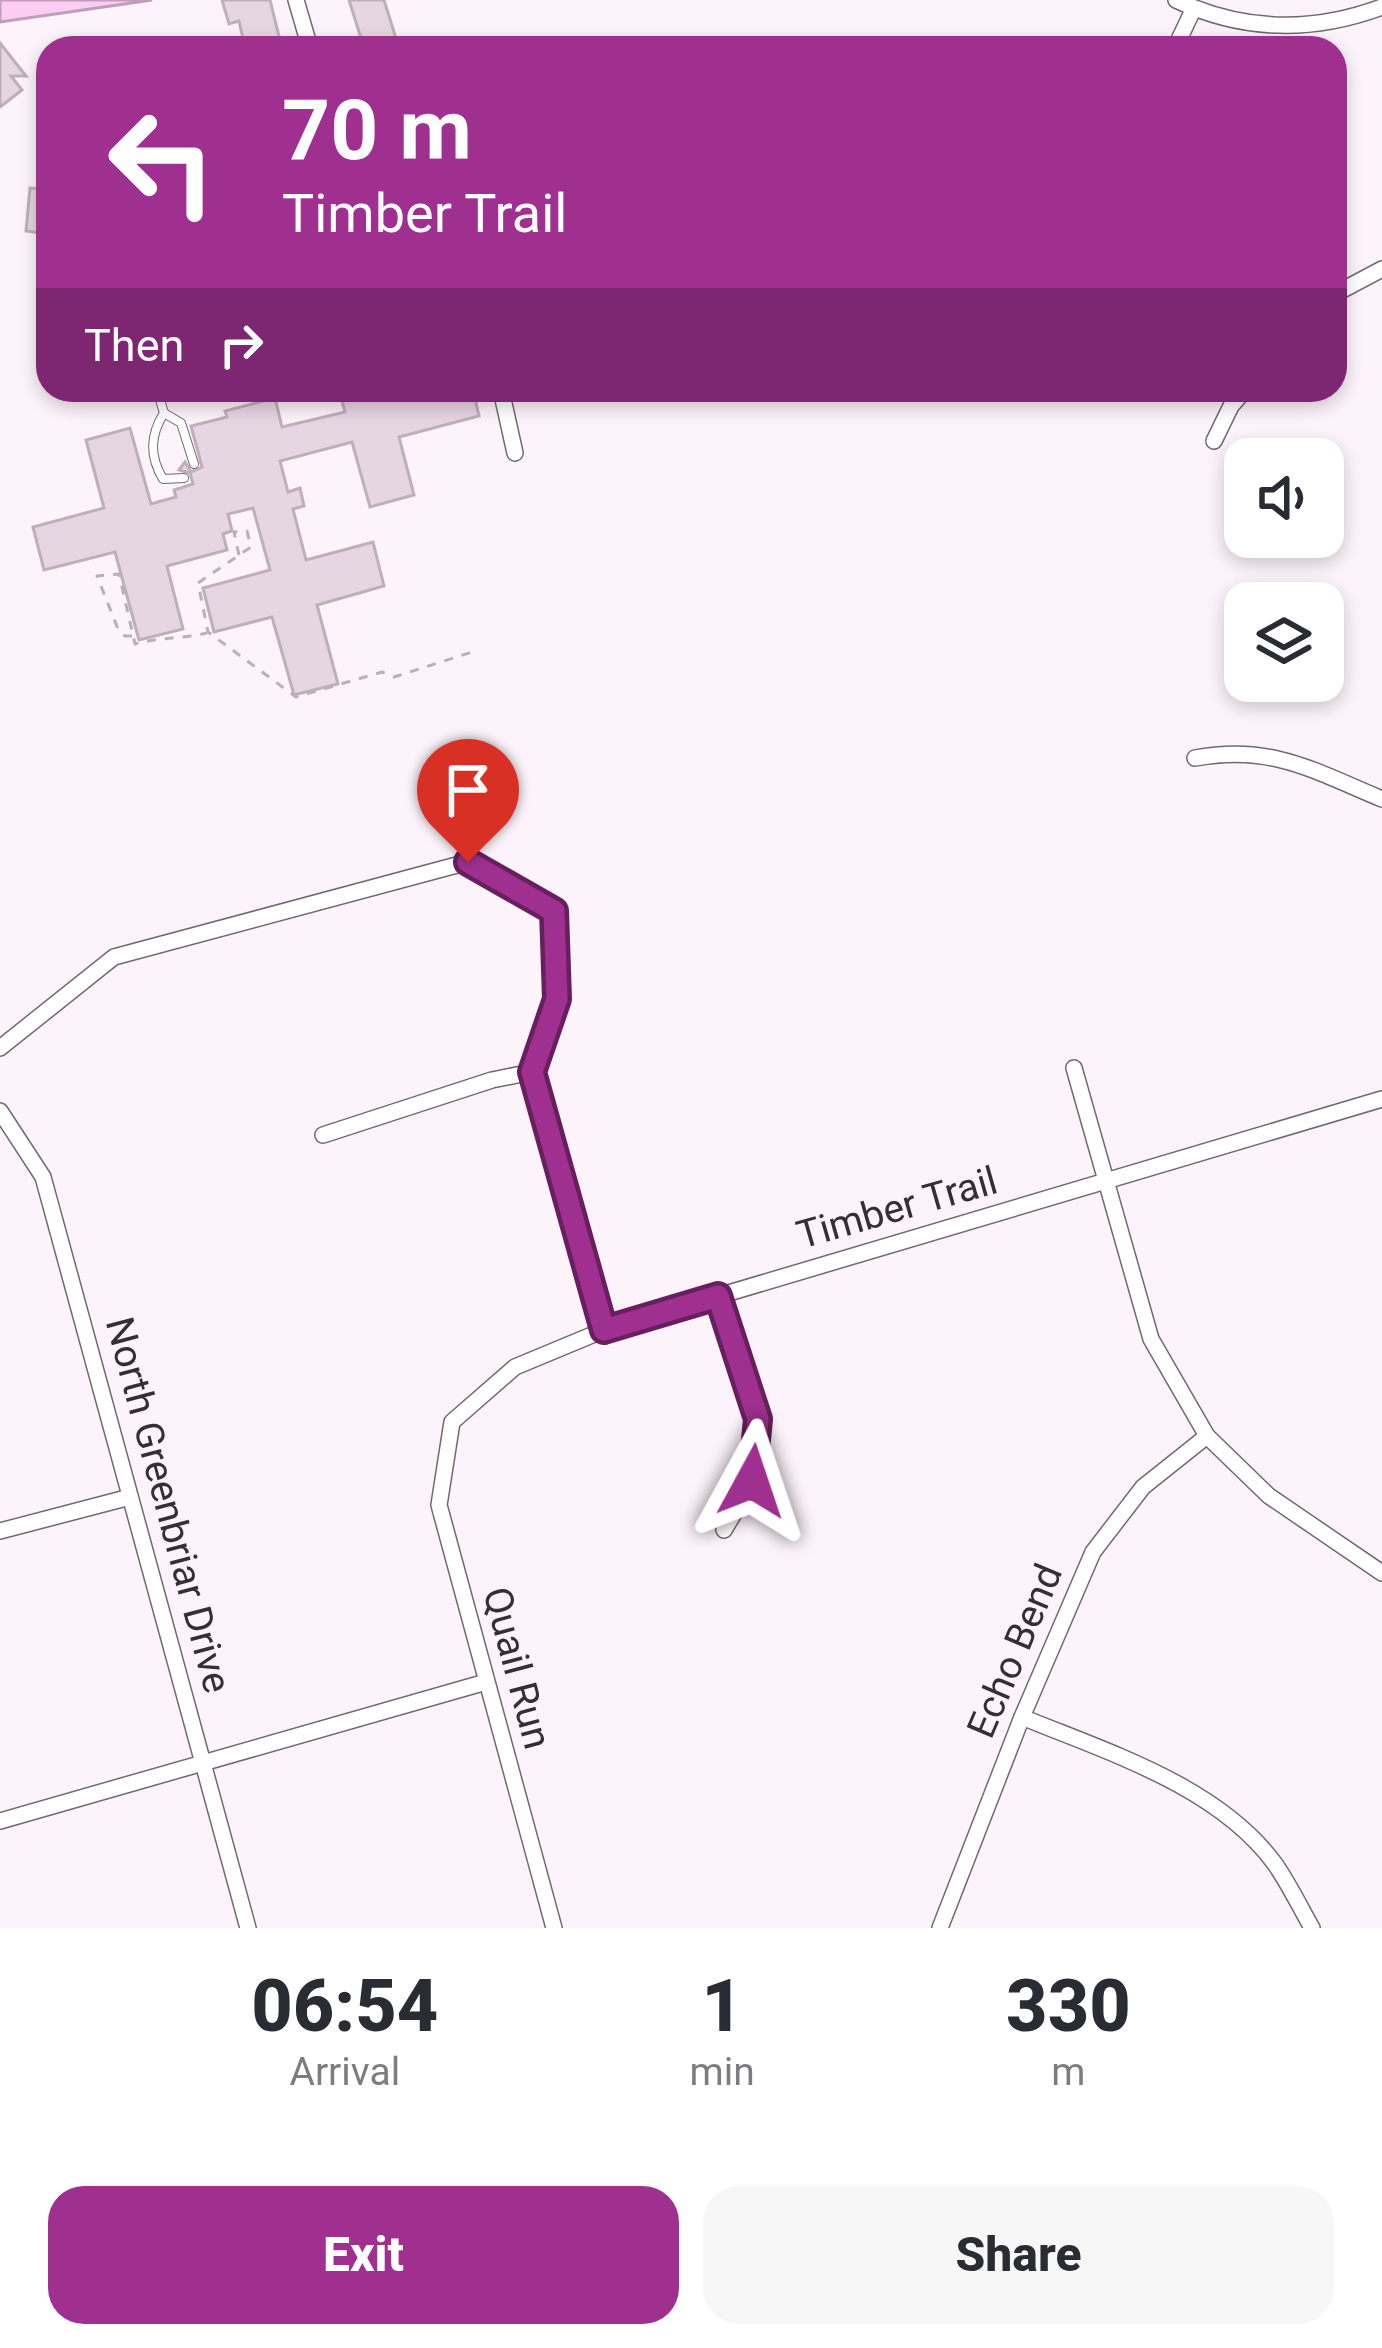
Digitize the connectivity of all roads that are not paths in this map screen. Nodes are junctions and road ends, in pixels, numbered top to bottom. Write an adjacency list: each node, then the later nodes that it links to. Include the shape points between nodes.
1 (296, 0): 5 (street)
2 (1176, 0): 4 (street)
3 (1382, 7): 4 (street, via 1292,27)
4 (1194, 8): 6 (street)
5 (306, 36)
6 (1181, 36)
7 (1382, 269): 8 (street)
8 (1347, 288)
9 (161, 402): 12 (lane)
10 (503, 402): 14 (street)
11 (1235, 402): 13 (street)
12 (164, 413): 15 (lane, via 181,423); 16 (lane, via 153,430 159,473)
13 (1214, 440)
14 (514, 453)
15 (194, 464)
16 (184, 478)
17 (1196, 758): 18 (street, via 1277,756)
18 (1382, 800)
19 (0, 1048): 21 (street, via 113,957 468,862 554,911 557,999)
20 (1074, 1068): 25 (street)
21 (532, 1072): 24 (street); 27 (street)
22 (1382, 1099): 25 (street, Timber Trail)
23 (0, 1111): 30 (street, North Greenbriar Drive, via 43,1177)
24 (323, 1136)
25 (1106, 1181): 26 (street, Timber Trail); 29 (street, via 1151,1339)
26 (718, 1296): 27 (street, Timber Trail); 31 (street, via 758,1419 752,1481)
27 (604, 1330): 28 (street, Timber Trail, via 515,1367)
28 (452, 1422): 34 (street, Quail Run, via 439,1505)
29 (1207, 1436): 33 (street, via 1269,1496); 35 (street, Echo Bend, via 1143,1486 1093,1552)
30 (130, 1497): 32 (street); 36 (street, North Greenbriar Drive)
31 (724, 1530)
32 (0, 1531)
33 (1382, 1573)
34 (486, 1682): 36 (street); 39 (street, Quail Run)
35 (1022, 1717): 40 (street, Echo Bend); 41 (street, via 1154,1772 1216,1808 1273,1861)
36 (205, 1764): 37 (street); 38 (street, North Greenbriar Drive)
37 (0, 1821)
38 (248, 1928)
39 (554, 1928)
40 (940, 1928)
41 (1312, 1928)

